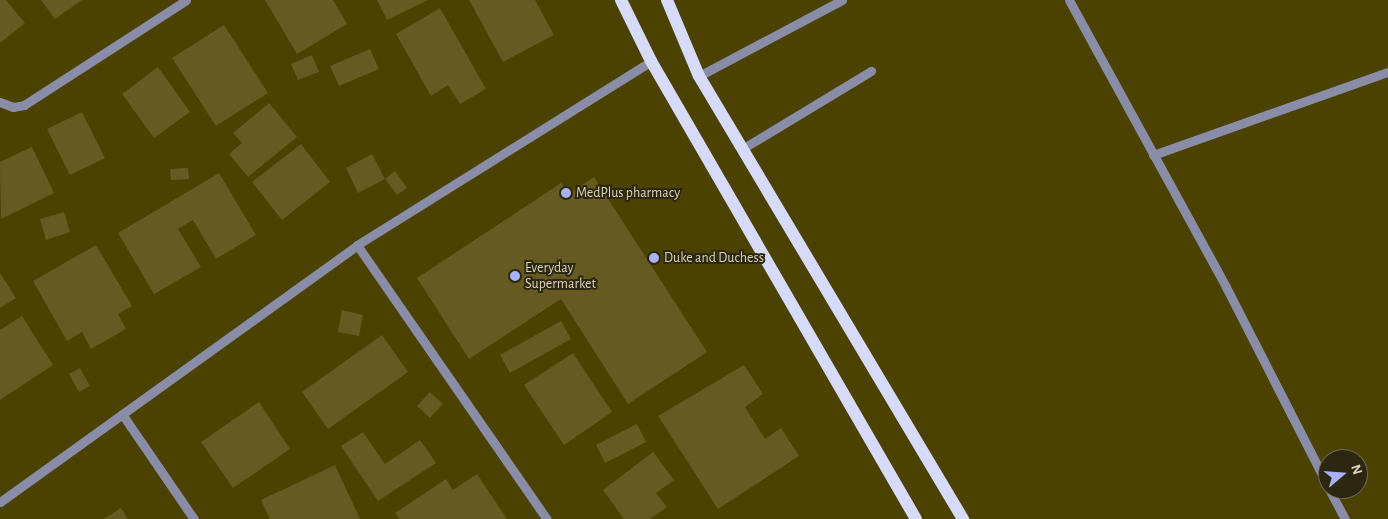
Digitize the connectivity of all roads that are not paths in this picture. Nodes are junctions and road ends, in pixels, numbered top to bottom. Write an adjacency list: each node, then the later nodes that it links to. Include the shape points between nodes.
1 (186, 0): 10 (street, via 24,105 13,107)
2 (621, 0): 6 (main road)
3 (666, 0): 9 (main road)
4 (842, 0): 9 (street)
5 (1069, 0): 12 (street)
6 (651, 61): 13 (street); 20 (main road)
7 (871, 71): 11 (street)
8 (1387, 74): 12 (street)
9 (699, 76): 11 (main road)
10 (0, 102)
11 (742, 149): 21 (main road)
12 (1153, 155): 15 (street)
13 (357, 245): 14 (street); 19 (street)
14 (122, 414): 17 (street); 18 (street)
15 (1318, 467)
16 (1335, 499): 22 (street)
17 (0, 502)
18 (194, 519)
19 (546, 519)
20 (916, 519)
21 (963, 519)
22 (1345, 519)

